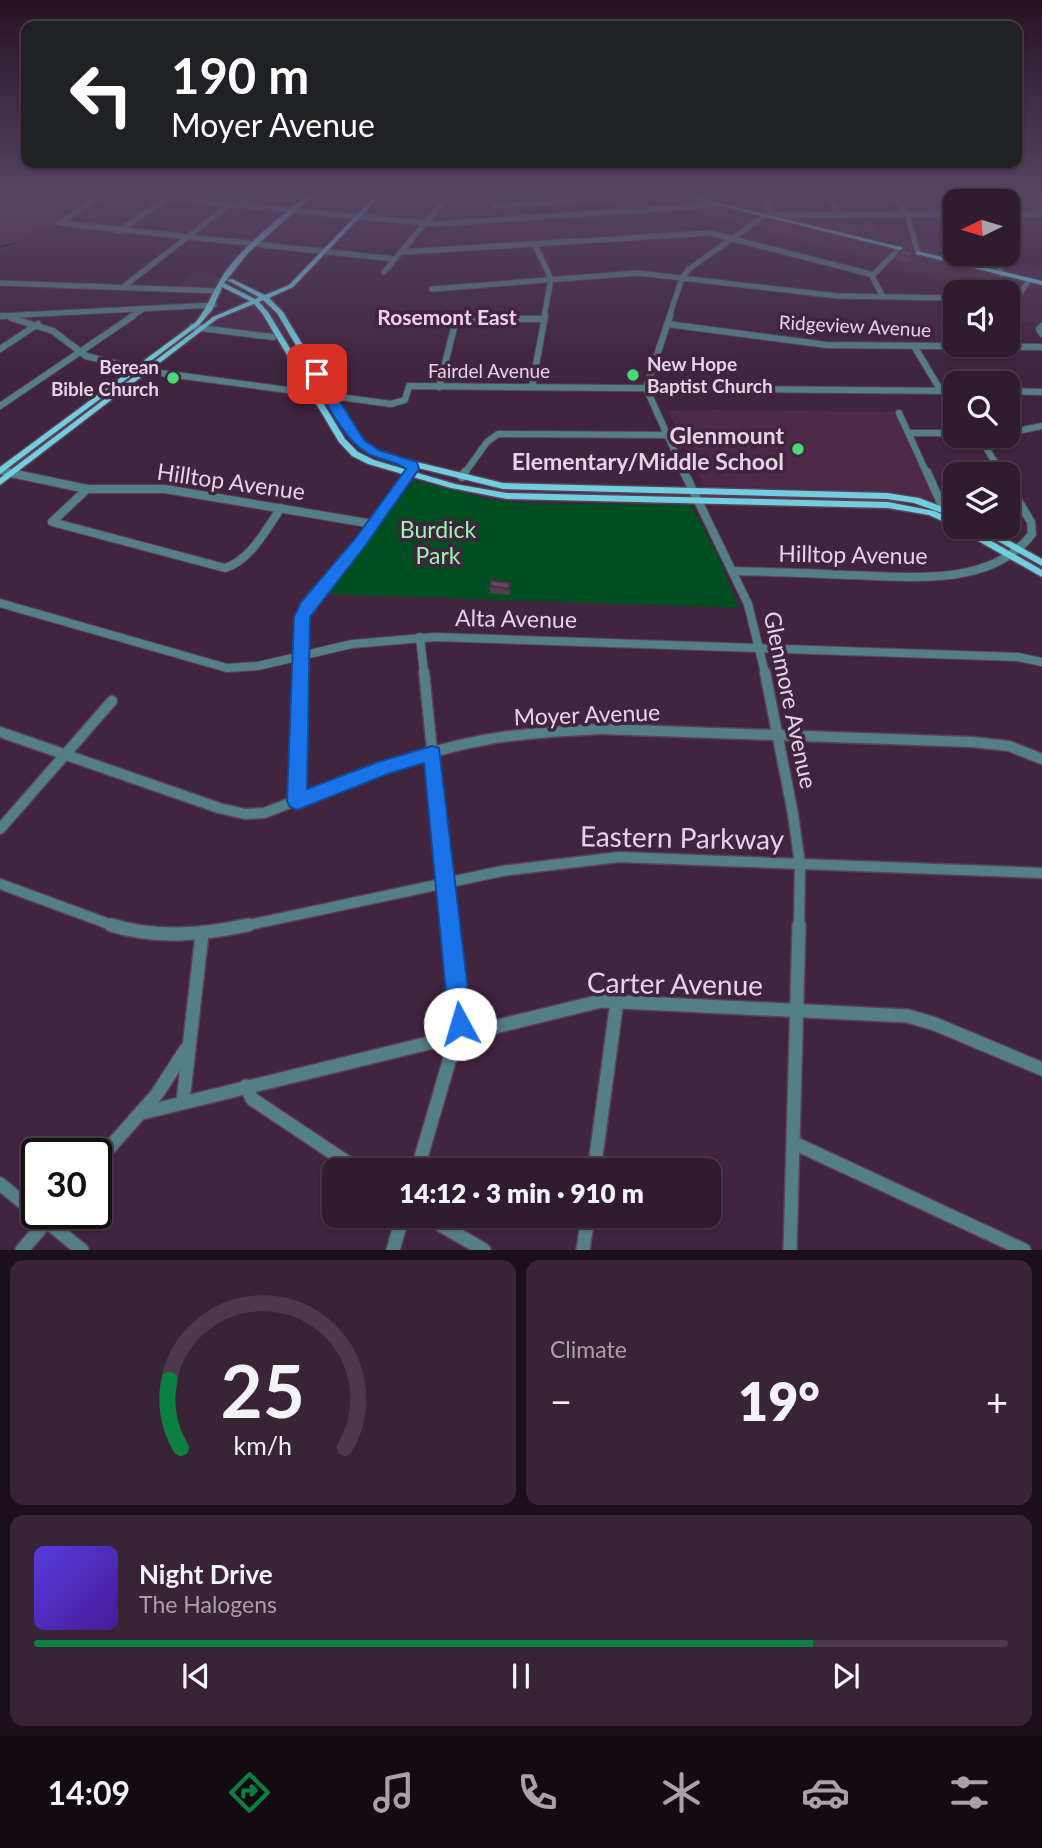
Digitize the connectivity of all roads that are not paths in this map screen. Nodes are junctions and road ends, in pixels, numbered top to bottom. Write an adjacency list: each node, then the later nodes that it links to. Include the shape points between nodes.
1 (168, 252): 23 (street)
2 (249, 252): 20 (main road)
3 (323, 252): 22 (main road)
4 (335, 252): 11 (street)
5 (403, 252): 11 (street)
6 (538, 252): 17 (street)
7 (712, 252): 16 (street)
8 (787, 252): 15 (street)
9 (895, 252): 15 (street)
10 (918, 253): 14 (main road)
11 (395, 260): 13 (street)
12 (998, 266): 14 (street)
13 (384, 272)
14 (1002, 274): 18 (main road)
15 (874, 275): 27 (street)
16 (682, 278): 17 (street, via 638,273); 27 (street); 39 (street)
17 (551, 279): 24 (street); 35 (street)
18 (1029, 280): 21 (main road); 25 (street)
19 (0, 283): 23 (street)
20 (221, 284): 23 (street); 26 (main road); 29 (main road); 31 (main road)
21 (1042, 284)
22 (291, 286): 26 (main road); 30 (main road)
23 (123, 288)
24 (432, 289)
25 (1020, 294)
26 (264, 297): 29 (main road); 30 (main road)
27 (883, 297): 28 (street)
28 (943, 298)
29 (255, 301): 42 (main road); 57 (main road)
30 (281, 304): 58 (main road)
31 (214, 305): 32 (street); 41 (main road)
32 (144, 308): 33 (street); 48 (street)
33 (10, 315): 34 (street); 38 (street, Fairdel Avenue)
34 (0, 316)
35 (543, 318): 37 (street); 52 (street)
36 (424, 319): 37 (street)
37 (456, 320): 51 (street)
38 (38, 324): 47 (street); 48 (street, Fairdel Avenue)
39 (667, 324): 45 (street, Ridgeview Avenue, via 828,345); 53 (street)
40 (1042, 326): 43 (street)
41 (192, 327): 42 (street); 49 (main road)
42 (202, 328): 44 (street); 50 (main road)
43 (1042, 334)
44 (273, 337)
45 (914, 346): 46 (street, Ridgeview Avenue); 54 (street)
46 (1042, 347)
47 (0, 349)
48 (79, 352): 49 (street, Fairdel Avenue); 59 (street)
49 (134, 368): 50 (street, Fairdel Avenue); 61 (main road)
50 (146, 371): 57 (street, Fairdel Avenue); 62 (main road)
51 (439, 387): 52 (street, Fairdel Avenue); 58 (street, Fairdel Avenue, via 409,386 400,403)
52 (532, 387): 53 (street, Fairdel Avenue)
53 (646, 388): 54 (street, Fairdel Avenue); 67 (street, Glenmore Avenue)
54 (941, 391)
55 (1020, 391): 56 (street)
56 (1042, 392)
57 (313, 393): 58 (street, Fairdel Avenue); 68 (main road, via 355,454 371,462)
58 (329, 397): 68 (main road, via 348,429 366,447)
59 (0, 406)
60 (898, 413): 65 (street)
61 (69, 418): 62 (main road); 69 (main road)
62 (79, 421): 70 (main road)
63 (1042, 425): 64 (street)
64 (1020, 430)
65 (909, 433): 66 (street); 77 (street)
66 (943, 433)
67 (667, 435): 71 (street, via 500,434 487,442); 74 (street, Glenmore Avenue)
68 (411, 469): 71 (main road); 74 (main road, via 471,490 507,496); 80 (street)
69 (0, 471): 70 (street, Hilltop Avenue)
70 (10, 474): 72 (main road); 73 (street, Hilltop Avenue)
71 (462, 477): 74 (main road, via 525,488)
72 (0, 482)
73 (87, 489): 76 (street, Hilltop Avenue, via 165,489); 76 (street, via 52,520 231,568)
74 (696, 496): 78 (main road, via 894,496); 79 (main road, via 897,506); 85 (street, Glenmore Avenue)
75 (1020, 506): 83 (street, via 1032,527 1029,540)
76 (281, 508): 80 (street, Hilltop Avenue)
77 (943, 508)
78 (943, 510)
79 (943, 518)
80 (373, 524): 90 (street, via 307,606)
81 (985, 539): 83 (main road)
82 (995, 539): 83 (main road)
83 (1015, 553): 84 (main road); 85 (street, Hilltop Avenue, via 962,572 923,577); 86 (main road)
84 (1042, 563)
85 (733, 571): 89 (street, Glenmore Avenue)
86 (1042, 574)
87 (0, 603): 90 (street, Alta Avenue, via 218,667 248,668)
88 (420, 637): 89 (street, Alta Avenue); 90 (street, Alta Avenue); 95 (street)
89 (760, 646): 91 (street, Alta Avenue, via 1018,657); 94 (street, Glenmore Avenue)
90 (300, 655): 98 (street)
91 (1042, 662)
92 (112, 701): 96 (street)
93 (0, 732): 96 (street, Moyer Avenue)
94 (777, 736): 95 (street, Moyer Avenue, via 555,731 490,739); 97 (street, Moyer Avenue, via 991,743); 100 (street, Glenmore Avenue)
95 (432, 753): 98 (street, Moyer Avenue); 102 (street)
96 (65, 755): 98 (street, Moyer Avenue, via 245,814 264,813); 99 (street)
97 (1042, 759)
98 (297, 801)
99 (0, 829)
100 (800, 865): 101 (street, Eastern Parkway); 102 (street, Eastern Parkway, via 619,857 524,866); 106 (street, Glenmore Avenue)
101 (1042, 873)
102 (446, 883): 104 (street, Eastern Parkway); 108 (street, via 460,1024)
103 (0, 884): 104 (street, Eastern Parkway, via 135,931)
104 (202, 934): 107 (street)
105 (617, 1001): 106 (street, Carter Avenue); 108 (street, Carter Avenue, via 586,1003); 117 (street)
106 (797, 1012): 109 (street, Carter Avenue, via 921,1019); 113 (street, Glenmore Avenue)
107 (190, 1034): 111 (street); 112 (street, via 179,1063)
108 (456, 1035): 110 (street, Carter Avenue); 116 (street)
109 (1042, 1069)
110 (246, 1086): 111 (street, Carter Avenue); 115 (street, via 252,1099)
111 (183, 1101): 112 (street, Carter Avenue)
112 (142, 1113): 114 (street)
113 (794, 1143): 130 (street, Glenmore Avenue); 131 (street)
114 (112, 1146)
115 (340, 1158)
116 (420, 1158)
117 (596, 1158)
118 (0, 1184): 119 (street)
119 (21, 1198)
120 (399, 1228): 127 (street)
121 (446, 1228): 128 (street)
122 (586, 1228): 129 (street)
123 (40, 1229): 125 (street)
124 (62, 1229): 126 (street)
125 (22, 1250)
126 (82, 1250)
127 (393, 1250)
128 (484, 1250)
129 (583, 1250)
130 (790, 1250)
131 (1024, 1250)

